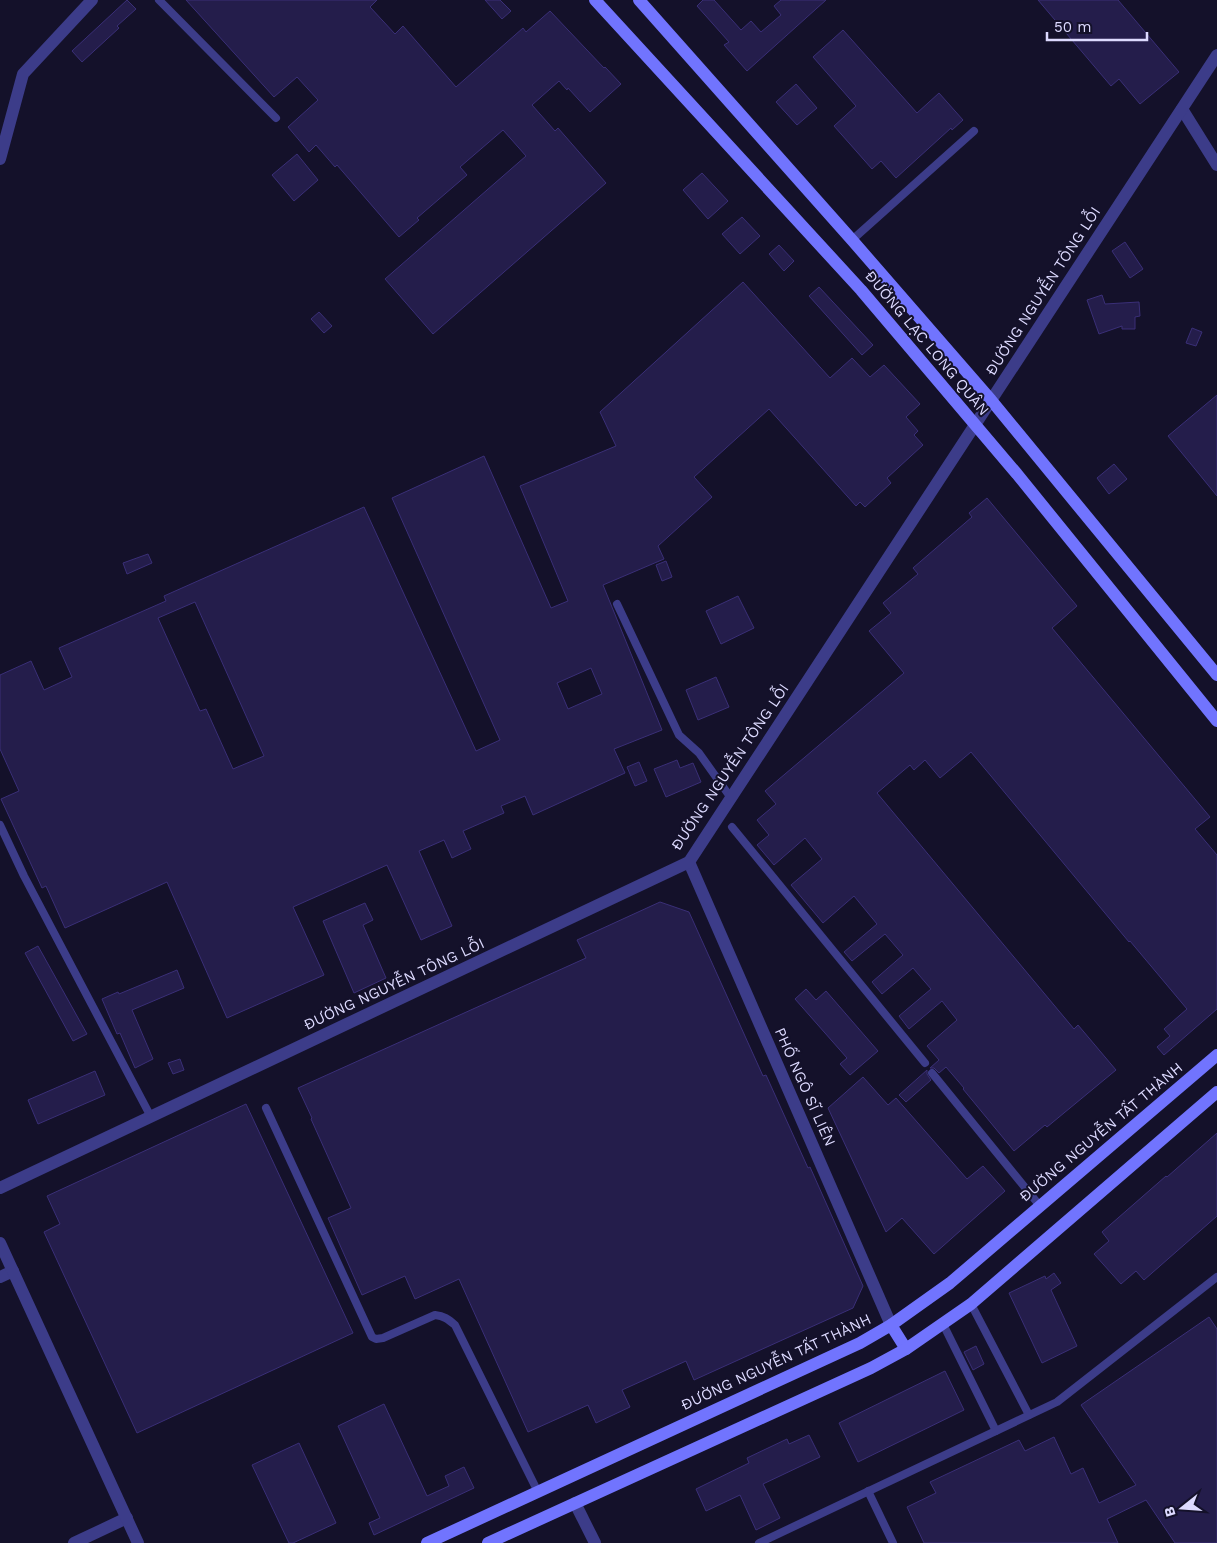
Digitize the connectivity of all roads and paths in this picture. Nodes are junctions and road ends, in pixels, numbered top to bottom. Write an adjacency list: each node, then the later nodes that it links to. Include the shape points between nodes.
1 (92, 0): 9 (street, via 23,74)
2 (159, 0): 7 (lane)
3 (596, 0): 13 (main road, ĐƯỜNG LẠC LONG QUÂN, via 861,290)
4 (639, 0): 11 (main road, ĐƯỜNG LẠC LONG QUÂN)
5 (1217, 55): 6 (street, ĐƯỜNG NGUYỄN TÔNG LỖI)
6 (1182, 109): 10 (street); 12 (street, ĐƯỜNG NGUYỄN TÔNG LỖI)
7 (276, 118)
8 (974, 131): 11 (lane)
9 (0, 159)
10 (1217, 164)
11 (852, 240): 12 (main road, ĐƯỜNG LẠC LONG QUÂN)
12 (991, 400): 13 (street, ĐƯỜNG NGUYỄN TÔNG LỖI); 15 (main road, ĐƯỜNG LẠC LONG QUÂN)
13 (975, 425): 16 (main road, ĐƯỜNG LẠC LONG QUÂN); 17 (street, ĐƯỜNG NGUYỄN TÔNG LỖI)
14 (616, 604): 17 (lane, via 679,735 699,753)
15 (1217, 675)
16 (1217, 722)
17 (731, 798): 20 (street, ĐƯỜNG NGUYỄN TÔNG LỖI)
18 (0, 825): 26 (lane)
19 (732, 828): 22 (lane)
20 (689, 862): 26 (street, ĐƯỜNG NGUYỄN TÔNG LỖI); 35 (street, PHỐ NGÔ SĨ LIÊN)
21 (1217, 1055): 28 (main road, ĐƯỜNG NGUYỄN TẤT THÀNH)
22 (925, 1064)
23 (932, 1073): 28 (lane)
24 (1217, 1092): 33 (main road)
25 (266, 1108): 40 (lane, via 372,1337 382,1338 434,1315 448,1318 455,1325)
26 (151, 1117): 27 (street, ĐƯỜNG NGUYỄN TÔNG LỖI)
27 (0, 1188)
28 (1040, 1206): 35 (main road, ĐƯỜNG NGUYỄN TẤT THÀNH, via 950,1283)
29 (0, 1243): 30 (street)
30 (13, 1271): 31 (street); 42 (street)
31 (0, 1277)
32 (1217, 1277): 37 (lane, via 1057,1402)
33 (971, 1304): 34 (main road); 37 (lane)
34 (943, 1324): 36 (main road); 38 (lane)
35 (891, 1325): 36 (main road); 40 (main road, ĐƯỜNG NGUYỄN TẤT THÀNH, via 860,1343)
36 (906, 1349): 41 (main road)
37 (1029, 1415): 38 (lane)
38 (996, 1431): 39 (lane)
39 (868, 1491): 48 (lane); 49 (lane)
40 (538, 1492): 45 (main road, ĐƯỜNG NGUYỄN TẤT THÀNH)
41 (575, 1503): 46 (main road); 47 (street)
42 (127, 1518): 43 (street); 44 (street)
43 (74, 1543)
44 (138, 1543)
45 (427, 1543)
46 (488, 1543)
47 (595, 1543)
48 (759, 1543)
49 (892, 1543)

